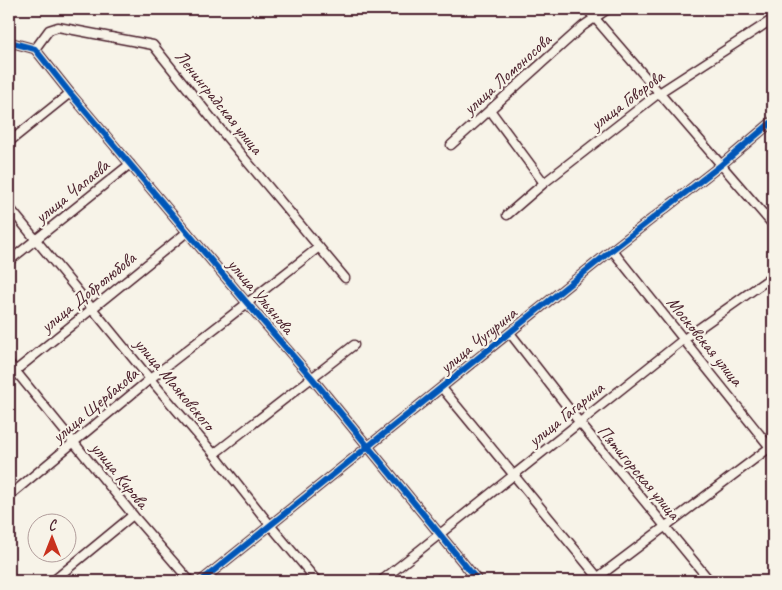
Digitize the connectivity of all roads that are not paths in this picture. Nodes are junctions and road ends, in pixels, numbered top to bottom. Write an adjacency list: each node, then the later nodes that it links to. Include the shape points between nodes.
1 (587, 9): 5 (street)
2 (608, 9): 5 (street, улица Ломоносова)
3 (770, 9): 4 (main road)
4 (773, 12)
5 (595, 18): 10 (street); 11 (street, улица Ломоносова)
6 (773, 19): 10 (street, улица Говорова)
7 (11, 43): 8 (street)
8 (35, 49): 9 (street, улица Ульянова); 23 (street, Ленинградская улица, via 49,30 58,27 153,45)
9 (70, 93): 13 (street); 15 (street, улица Ульянова)
10 (659, 93): 16 (street); 17 (street, улица Говорова)
11 (490, 110): 14 (street, улица Ломоносова); 17 (street)
12 (773, 121): 16 (street, улица Чугурина)
13 (9, 142)
14 (451, 145)
15 (130, 164): 21 (street, улица Ульянова); 22 (street, улица Чапаева)
16 (722, 166): 20 (street); 24 (street, улица Чугурина)
17 (544, 183): 19 (street, улица Говорова)
18 (9, 207): 22 (street, улица Маяковского)
19 (507, 216)
20 (773, 226)
21 (187, 232): 28 (street, улица Ульянова); 29 (street, улица Добролюбова)
22 (36, 240): 25 (street, улица Чапаева); 29 (street, улица Маяковского)
23 (319, 247): 27 (street, Ленинградская улица); 28 (street, улица Щербакова)
24 (612, 250): 30 (street, улица Чугурина); 31 (street, Московская улица)
25 (9, 261)
26 (773, 276): 31 (street, улица Гагарина)
27 (345, 278)
28 (247, 303): 35 (street, улица Ульянова); 36 (street, улица Щербакова)
29 (92, 309): 34 (street, улица Добролюбова); 36 (street, улица Маяковского)
30 (510, 333): 37 (street, улица Чугурина); 38 (street, Пятигорская улица)
31 (684, 339): 38 (street, улица Гагарина); 41 (street, Московская улица)
32 (354, 345): 35 (street)
33 (9, 363): 34 (street, улица Кирова)
34 (12, 374): 39 (street, улица Кирова)
35 (312, 378): 40 (street, улица Ульянова); 42 (street)
36 (150, 379): 39 (street, улица Щербакова); 42 (street, улица Маяковского)
37 (442, 388): 40 (street, улица Чугурина); 43 (street)
38 (580, 423): 43 (street, улица Гагарина); 47 (street, Пятигорская улица)
39 (74, 442): 44 (street, улица Щербакова); 45 (street, улица Кирова)
40 (366, 447): 46 (street, улица Чугурина); 48 (street, улица Ульянова)
41 (772, 448): 47 (street)
42 (214, 454): 46 (street, улица Маяковского)
43 (514, 474): 48 (street, улица Гагарина); 49 (street)
44 (9, 496)
45 (133, 515): 50 (street); 51 (street, улица Кирова)
46 (270, 525): 52 (street, улица Чугурина); 53 (street, улица Маяковского)
47 (665, 527): 49 (street); 56 (street, Пятигорская улица)
48 (439, 535): 54 (street, улица Гагарина); 55 (street, улица Ульянова)
49 (597, 580)
50 (53, 581)
51 (190, 581)
52 (201, 581)
53 (318, 581)
54 (381, 581)
55 (478, 581)
56 (710, 581)

